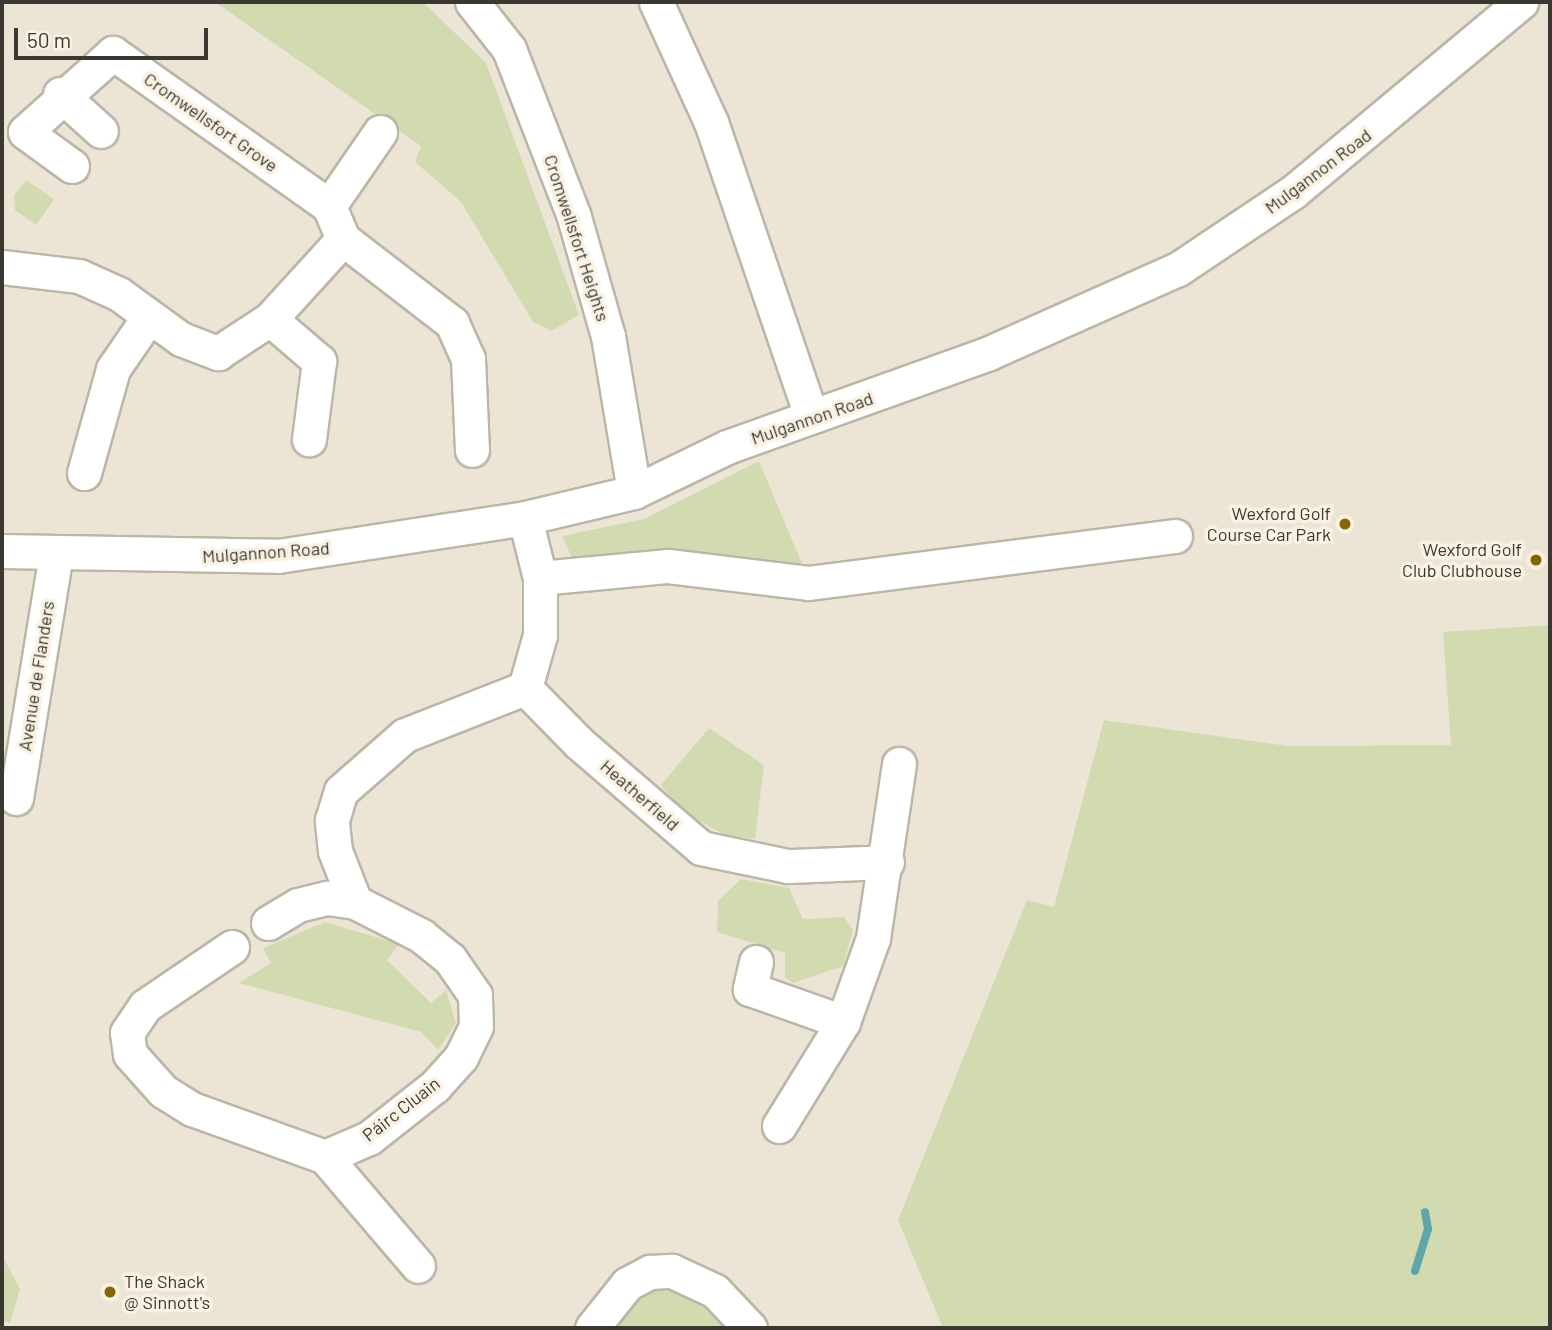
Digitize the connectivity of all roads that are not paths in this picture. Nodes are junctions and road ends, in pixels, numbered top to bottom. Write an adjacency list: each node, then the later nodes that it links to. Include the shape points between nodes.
1 (472, 2): 17 (street, Cromwellsfort Heights, via 509,49 574,217 608,336)
2 (656, 2): 13 (street, via 711,122)
3 (1521, 2): 13 (street, Mulgannon Road, via 1293,192 1178,269 989,353)
4 (61, 94): 5 (street); 7 (street, Cromwellsfort Grove, via 25,132); 8 (street, Cromwellsfort Grove, via 113,53)
5 (101, 131)
6 (380, 132): 8 (street)
7 (72, 166)
8 (329, 206): 9 (street)
9 (343, 240): 12 (street); 15 (street, via 452,323 468,359)
10 (2, 267): 11 (street, via 79,276 120,294)
11 (148, 318): 12 (street, via 218,353); 16 (street, via 113,369)
12 (270, 319): 14 (street, via 319,361)
13 (811, 416): 17 (street, Mulgannon Road)
14 (309, 439)
15 (472, 450)
16 (84, 473)
17 (634, 492): 18 (street, Mulgannon Road)
18 (525, 518): 21 (street, Mulgannon Road, via 278,556); 22 (street)
19 (1175, 536): 22 (street, via 808,583 668,566)
20 (2, 551): 21 (street, Mulgannon Road)
21 (57, 554): 25 (street, Avenue de Flanders)
22 (540, 578): 23 (street, via 540,635)
23 (525, 688): 26 (street, Heatherfield, via 701,848 788,866); 27 (street, via 405,735 341,791 332,820 335,851)
24 (899, 764): 26 (street)
25 (16, 798)
26 (887, 862): 31 (street, via 873,938)
27 (355, 902): 28 (street, Páirc Cluain, via 327,898 298,905); 33 (street, Páirc Cluain, via 422,936 450,959 475,995 476,1026 461,1058 435,1086 369,1139)
28 (268, 923)
29 (232, 947): 33 (street, via 145,1006 127,1033 130,1054 163,1091 192,1109)
30 (756, 962): 31 (street, via 750,989)
31 (843, 1022): 32 (street)
32 (779, 1126)
33 (325, 1157): 34 (street)
34 (418, 1266)
35 (592, 1328): 36 (street, via 628,1284 650,1272 672,1271 715,1291)
36 (750, 1328)

